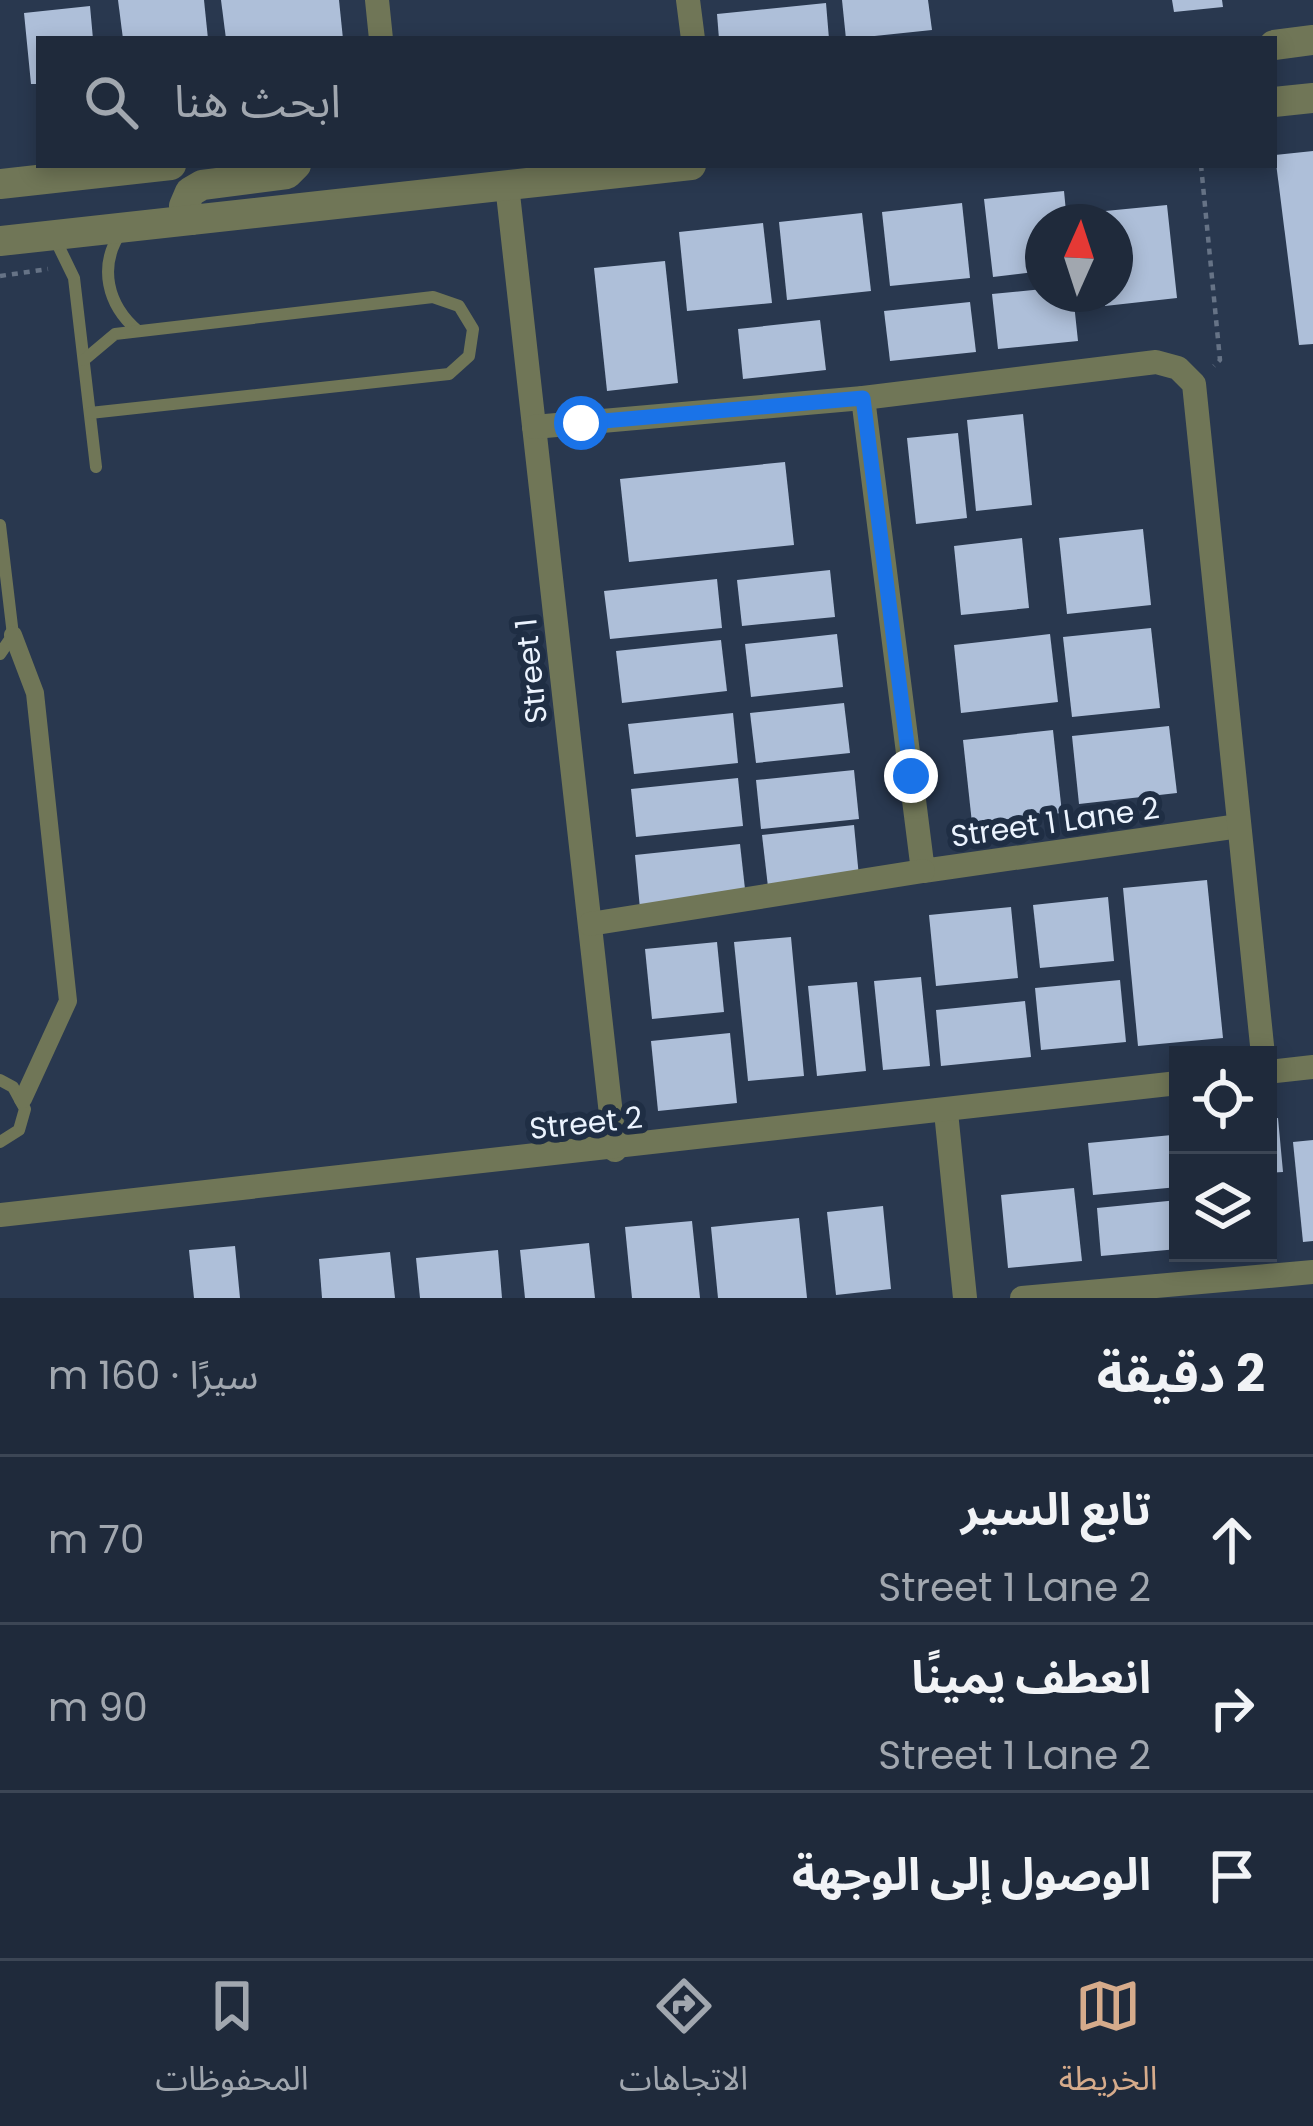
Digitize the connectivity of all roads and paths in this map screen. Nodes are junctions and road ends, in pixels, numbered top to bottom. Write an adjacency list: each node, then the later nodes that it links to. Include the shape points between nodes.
1 (377, 0): 3 (street)
2 (688, 0): 4 (street)
3 (381, 36)
4 (693, 36)
5 (1313, 40): 6 (street)
6 (1277, 45)
7 (1313, 98): 8 (street)
8 (1277, 102)
9 (144, 168): 13 (street)
10 (293, 168): 15 (street, via 202,185 184,206)
11 (663, 168): 14 (street)
12 (1201, 168): 21 (path, via 1220,360)
13 (0, 184)
14 (507, 185): 15 (street); 24 (street, Street 1)
15 (190, 220): 16 (street)
16 (124, 227): 17 (street); 19 (lane, via 110,253 109,289)
17 (50, 235): 18 (street); 20 (lane, via 71,266)
18 (0, 241)
19 (138, 331): 20 (lane, via 105,338); 23 (lane, via 433,297 468,316 473,343 448,374)
20 (84, 360): 23 (lane)
21 (1193, 384): 22 (street, via 1178,368 1156,362); 29 (street)
22 (863, 398): 24 (street); 30 (street, Street 1 Lane 2)
23 (90, 413): 25 (lane)
24 (534, 427): 31 (street, Street 1)
25 (96, 467)
26 (0, 525): 27 (lane)
27 (13, 635): 28 (lane); 37 (street, via 35,693 68,1001)
28 (0, 654)
29 (1239, 826): 30 (street, Street 1 Lane 2); 32 (street)
30 (923, 871): 31 (street)
31 (590, 924): 40 (street, Street 1)
32 (1262, 1046)
33 (1313, 1067): 34 (street)
34 (1277, 1071)
35 (0, 1080): 37 (lane)
36 (1169, 1084): 38 (street, Street 2)
37 (22, 1099): 39 (lane, via 19,1130)
38 (946, 1112): 40 (street, Street 2); 44 (street)
39 (0, 1142)
40 (615, 1150): 41 (street, Street 2)
41 (0, 1215)
42 (1313, 1273): 43 (street)
43 (1273, 1287): 45 (street)
44 (965, 1298)
45 (1022, 1298)

